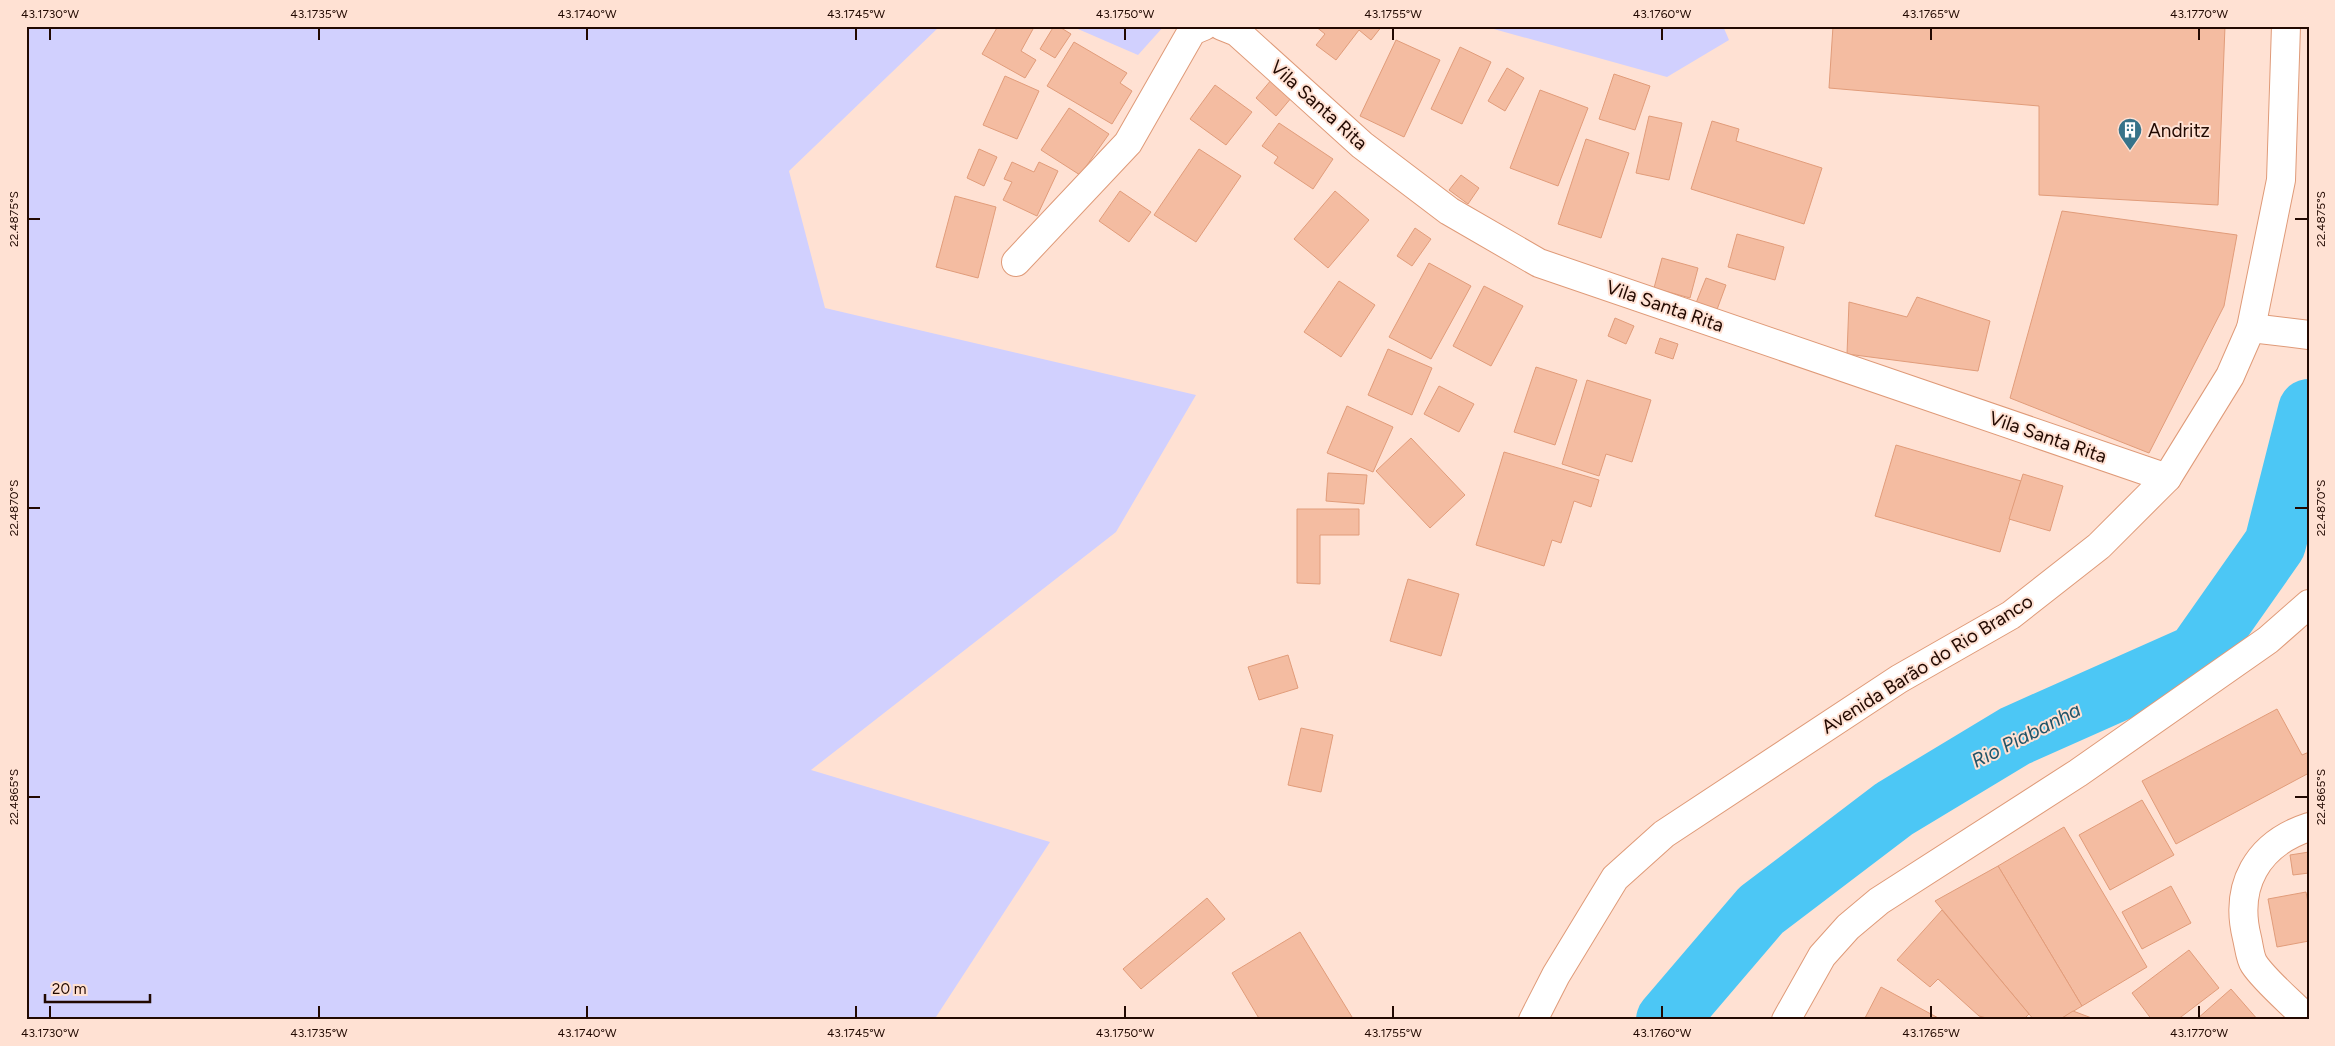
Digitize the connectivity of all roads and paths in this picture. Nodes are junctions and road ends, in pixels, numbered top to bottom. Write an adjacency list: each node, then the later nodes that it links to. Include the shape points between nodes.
1 (1204, 26): 4 (main road, via 1192,31 1128,143)
2 (1222, 26): 7 (main road, Vila Santa Rita, via 1237,32 1362,144 1449,211 1538,263)
3 (2286, 26): 5 (main road, Avenida Barão do Rio Branco, via 2281,180)
4 (1016, 262)
5 (2251, 328): 6 (main road); 7 (main road, Avenida Barão do Rio Branco, via 2230,376)
6 (2309, 334)
7 (2167, 478): 10 (main road, Avenida Barão do Rio Branco, via 2100,546 2011,615 1898,679 1664,834 1615,878)
8 (2309, 604): 11 (main road, via 2268,640 2078,773 1879,902 1848,927 1822,956)
9 (2309, 827): 12 (main road, via 2264,853 2247,881 2242,920 2253,963)
10 (1533, 1020)
11 (1786, 1020)
12 (2308, 1020)

